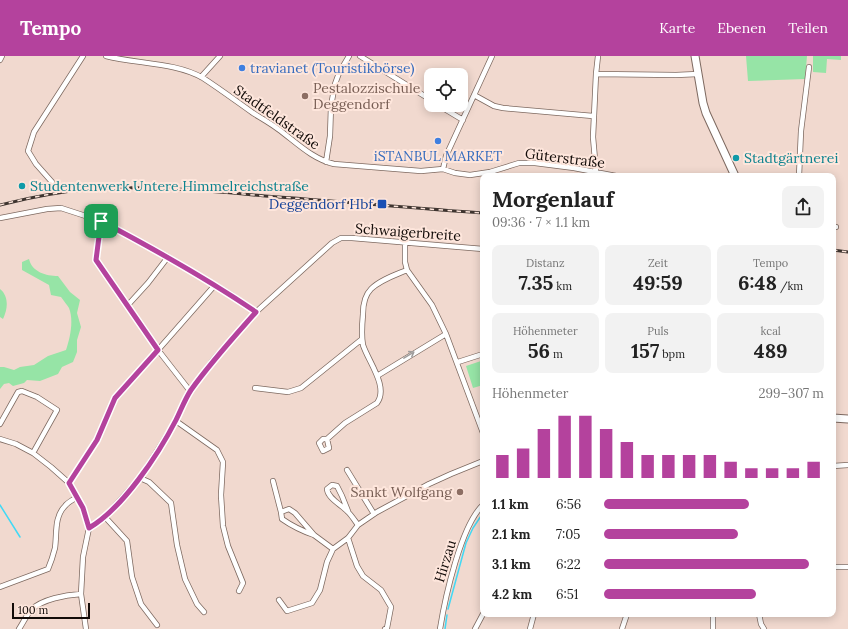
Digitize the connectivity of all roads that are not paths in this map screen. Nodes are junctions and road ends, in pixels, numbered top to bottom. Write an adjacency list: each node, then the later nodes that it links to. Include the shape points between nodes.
1 (2, 56): 11 (street)
2 (83, 56): 30 (street, via 34,132 28,151)
3 (106, 56): 12 (street, Stadtfeldstraße)
4 (146, 56): 12 (street)
5 (220, 56): 16 (street)
6 (349, 56): 22 (street, via 335,84)
7 (360, 56): 18 (street)
8 (492, 56): 17 (street)
9 (598, 56): 14 (street)
10 (695, 56): 15 (street)
11 (0, 60)
12 (143, 61): 16 (street, Stadtfeldstraße)
13 (809, 67): 28 (street, via 801,131)
14 (596, 74): 15 (street); 20 (street)
15 (698, 74): 27 (street, via 709,121)
16 (202, 77): 22 (street, Stadtfeldstraße)
17 (474, 95): 20 (street, via 503,108); 21 (street)
18 (424, 96)
19 (450, 112): 21 (street)
20 (593, 116): 24 (street)
21 (463, 120): 23 (street, via 446,156)
22 (326, 162): 23 (street, Stadtfeldstraße, via 421,171)
23 (443, 169): 29 (street, Güterstraße, via 470,175)
24 (596, 171): 25 (street, Güterstraße, via 518,163); 26 (street, Güterstraße)
25 (483, 173)
26 (604, 173)
27 (734, 173)
28 (799, 173)
29 (480, 174)
30 (52, 182)
31 (0, 218): 32 (street, via 61,208)
32 (101, 221): 35 (street); 38 (street, via 96,260)
33 (405, 242): 34 (street, Schwaigerbreite); 36 (street); 39 (street, Schwaigerbreite, via 340,238)
34 (480, 248)
35 (168, 257): 37 (street); 38 (street)
36 (406, 270): 40 (street, via 432,305); 41 (street, via 375,285 366,294 363,304)
37 (215, 286): 39 (street); 42 (street)
38 (127, 306): 42 (street)
39 (256, 312): 47 (street)
40 (446, 334): 44 (street); 45 (street, one-way to 40)
41 (362, 340): 45 (street); 46 (street, via 301,388 288,392)
42 (158, 350): 47 (street); 62 (street, via 115,398 97,440)
43 (480, 355): 44 (street)
44 (458, 362): 52 (street)
45 (377, 376): 54 (street, via 381,387 377,402 345,423)
46 (255, 388)
47 (190, 391): 50 (street)
48 (836, 418): 49 (street)
49 (848, 419)
50 (176, 421): 60 (street); 77 (street, via 217,450 222,462 223,526 243,583)
51 (0, 424): 55 (street, via 18,392 22,390 57,410)
52 (480, 424)
53 (0, 439): 55 (street)
54 (327, 439)
55 (33, 453): 62 (street)
56 (480, 462): 67 (street, via 440,479)
57 (848, 465): 58 (street)
58 (836, 466)
59 (347, 470): 67 (street)
60 (140, 478): 68 (street); 80 (street, via 149,482 171,503 176,545 185,579 197,604)
61 (273, 481): 66 (street)
62 (69, 483): 63 (street)
63 (77, 497): 70 (street); 76 (street, via 64,506 58,516 55,547 48,569)
64 (480, 507): 91 (street, Hirzau, via 461,545)
65 (348, 511): 65 (street, via 328,493 327,489 332,485 337,486); 69 (street)
66 (281, 512): 71 (street, via 282,519); 71 (street, via 289,510 295,513)
67 (374, 514): 69 (street)
68 (105, 517): 70 (street); 86 (street, via 127,541 132,577 141,604)
69 (358, 525): 72 (street)
70 (89, 528): 78 (street, via 83,557)
71 (314, 535): 73 (street)
72 (348, 538): 73 (street); 90 (street, via 363,576 381,590 391,607)
73 (333, 549): 79 (street, via 320,590 312,603 286,611)
74 (836, 567): 75 (street)
75 (848, 568)
76 (0, 587)
77 (239, 591)
78 (81, 594): 88 (street, via 66,595 40,604 31,610); 89 (street)
79 (279, 600)
80 (204, 612)
81 (482, 617): 92 (street)
82 (533, 617): 93 (street)
83 (626, 617): 94 (street)
84 (713, 617): 95 (street)
85 (759, 617): 87 (street)
86 (157, 625)
87 (760, 627): 96 (street)
88 (18, 629)
89 (86, 629)
90 (385, 629)
91 (440, 629)
92 (475, 629)
93 (530, 629)
94 (622, 629)
95 (713, 629)
96 (764, 629)

